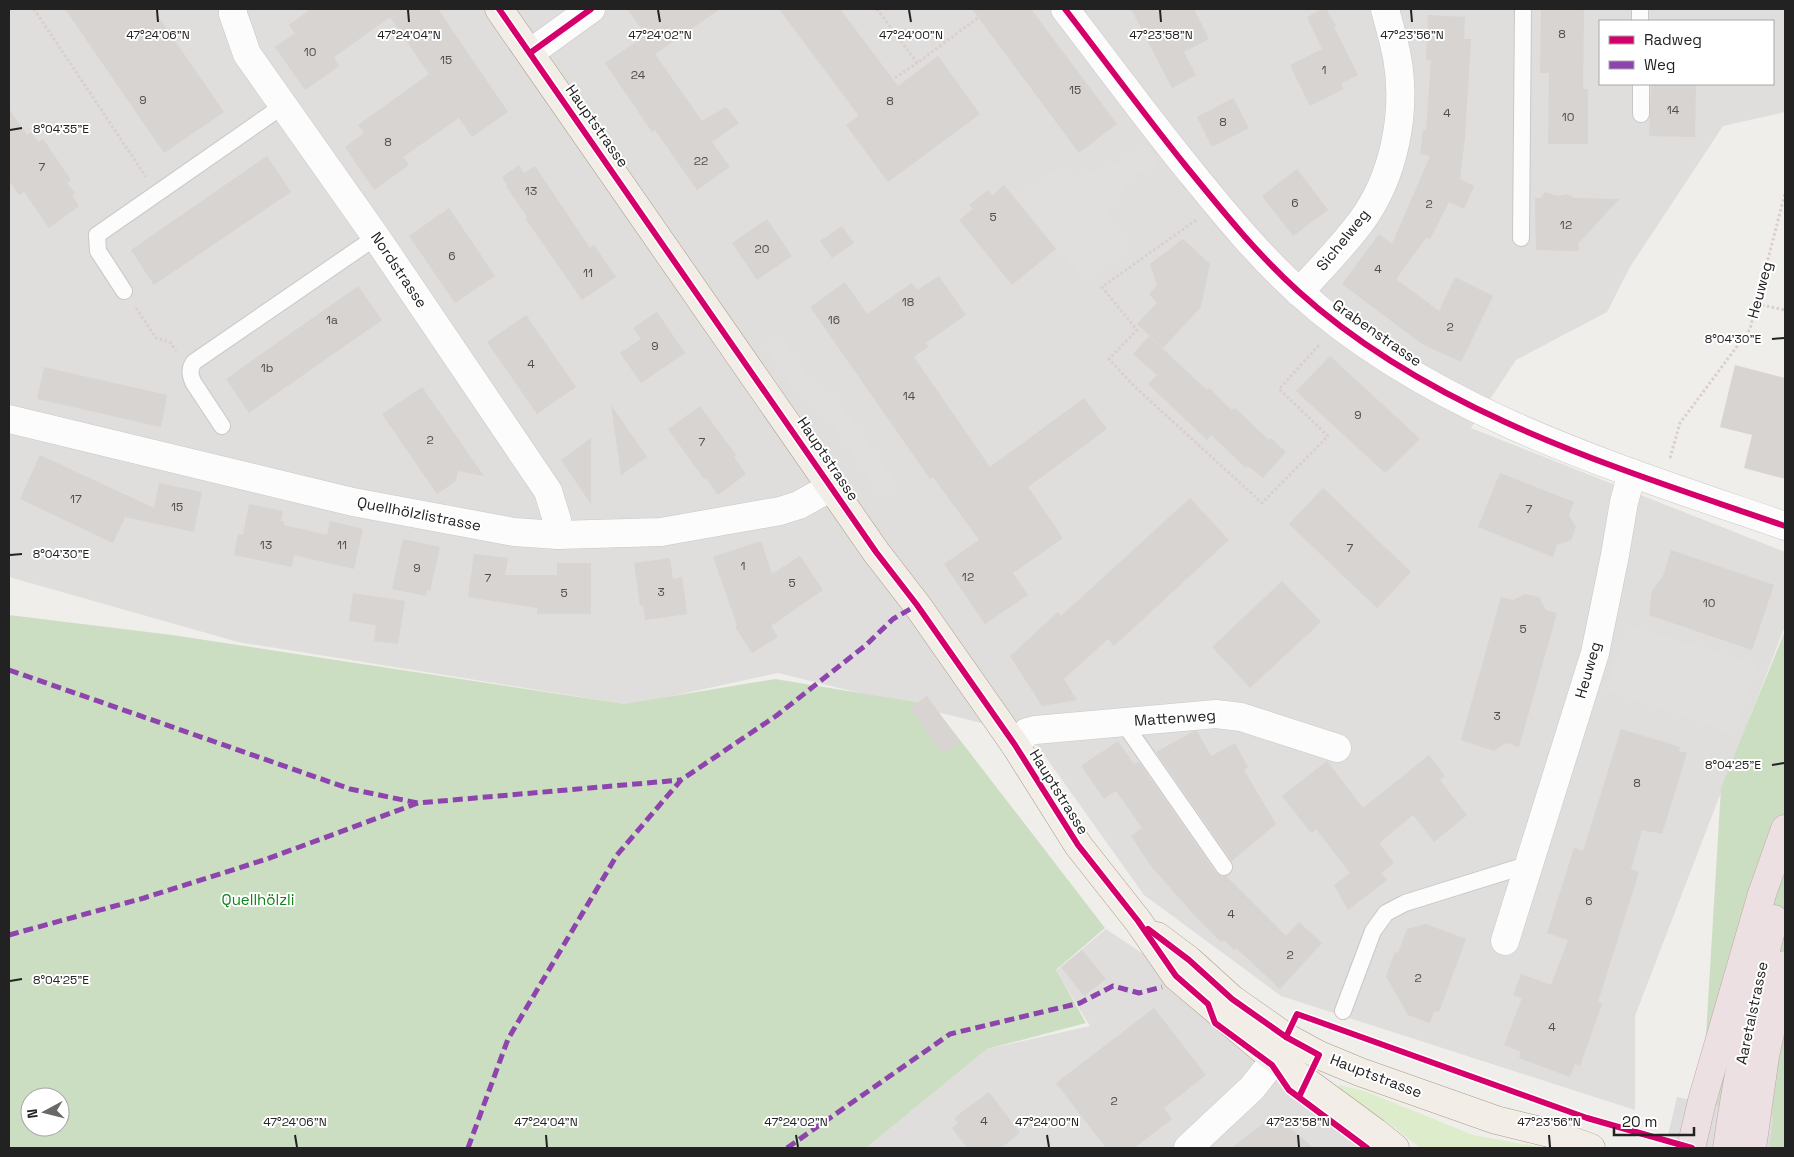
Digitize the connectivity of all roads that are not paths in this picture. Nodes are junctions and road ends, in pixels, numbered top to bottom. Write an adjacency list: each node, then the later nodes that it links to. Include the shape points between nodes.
1 (233, 9): 9 (street, Nordstrasse, via 248,54)
2 (500, 9): 7 (main road, Hauptstrasse)
3 (591, 9): 7 (street)
4 (1065, 9): 14 (street, Grabenstrasse, via 1217,205)
5 (1385, 9): 14 (street, Sichelweg, via 1397,57 1401,92 1390,163 1379,192 1360,223)
6 (1524, 9): 12 (lane)
7 (530, 53): 18 (main road, Hauptstrasse)
8 (1641, 85): 10 (lane)
9 (284, 105): 11 (street, Nordstrasse); 13 (lane, via 97,235 98,251)
10 (1641, 114)
11 (376, 237): 16 (lane, via 194,362 190,374 193,382); 20 (street, Nordstrasse, via 548,490)
12 (1520, 238)
13 (124, 291)
14 (1299, 292): 17 (street, Grabenstrasse, via 1338,324 1432,386 1503,421)
15 (9, 419): 20 (street, Quellhölzlistrasse, via 353,502 496,530)
16 (222, 426)
17 (1632, 473): 19 (street, Grabenstrasse); 25 (street, Heuweg, via 1594,653)
18 (831, 487): 20 (street, Quellhölzlistrasse, via 799,505 661,532); 22 (main road, Hauptstrasse)
19 (1785, 526)
20 (558, 535)
21 (1123, 722): 22 (street, Mattenweg, via 1035,730 1027,732); 23 (street, Mattenweg, via 1216,714 1241,717); 26 (lane)
22 (1015, 745): 28 (main road, Hauptstrasse, via 1078,845)
23 (1337, 748)
24 (1785, 829): 37 (highway, via 1762,894)
25 (1530, 864): 29 (street, Heuweg); 31 (lane, via 1404,903 1386,913 1373,931)
26 (1224, 868)
27 (1785, 879): 33 (highway, Aaretalstrasse, via 1756,989)
28 (1138, 921): 32 (main road, Hauptstrasse, via 1189,960); 32 (main road, Hauptstrasse, via 1176,976 1208,1004)
29 (1505, 941)
30 (1785, 966): 33 (highway, Aaretalstrasse, via 1765,1056)
31 (1343, 1011)
32 (1280, 1048): 34 (street, via 1252,1088); 35 (main road, Hauptstrasse); 36 (main road, Hauptstrasse, via 1319,1055 1496,1120 1553,1134)
33 (1745, 1111): 38 (highway, Aaretalstrasse); 39 (highway, Aaretalstrasse)
34 (1188, 1148)
35 (1395, 1148)
36 (1591, 1148)
37 (1691, 1148)
38 (1727, 1148)
39 (1752, 1148)

